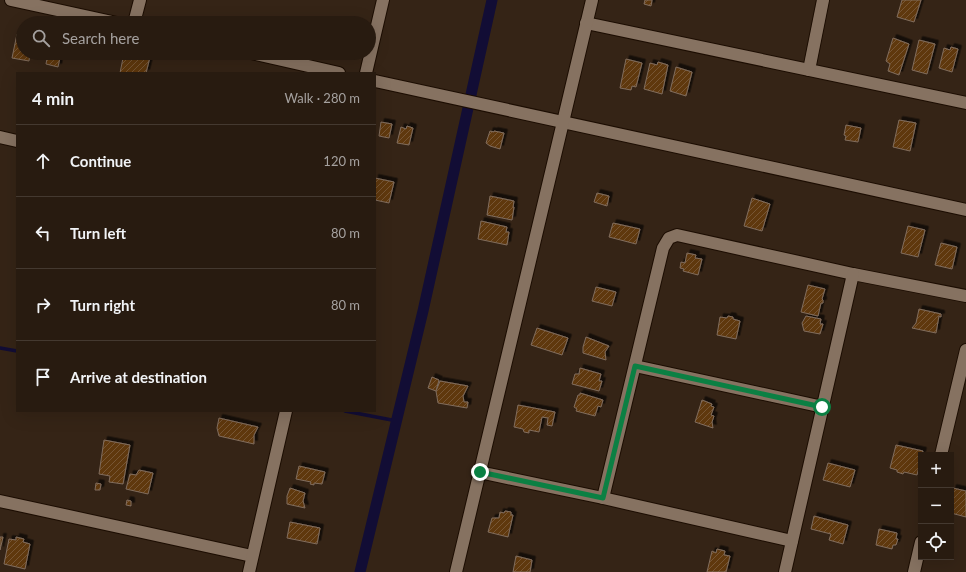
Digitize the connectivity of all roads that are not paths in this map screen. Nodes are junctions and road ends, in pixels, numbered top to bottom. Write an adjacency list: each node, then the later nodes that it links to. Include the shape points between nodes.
1 (11, 0): 6 (street)
2 (140, 0): 7 (street)
3 (383, 0): 9 (street)
4 (592, 0): 8 (street)
5 (823, 0): 12 (street)
6 (85, 16)
7 (136, 16)
8 (586, 23): 12 (street); 17 (street)
9 (376, 30)
10 (282, 60): 13 (street)
11 (369, 60): 14 (street)
12 (809, 70): 16 (street)
13 (335, 72)
14 (366, 72)
15 (376, 81): 17 (street)
16 (966, 103)
17 (563, 121): 20 (street); 28 (street)
18 (0, 137): 19 (street)
19 (16, 141)
20 (966, 210)
21 (853, 274): 22 (street); 24 (street, via 677,236 669,238 663,248); 25 (street)
22 (966, 296)
23 (966, 350): 27 (street)
24 (635, 366): 25 (street); 29 (street)
25 (822, 407): 31 (street)
26 (286, 412): 33 (street)
27 (942, 452)
28 (480, 472): 29 (street); 35 (street)
29 (603, 498): 31 (street)
30 (0, 501): 33 (street)
31 (792, 541): 36 (street)
32 (918, 555): 37 (street)
33 (252, 556): 34 (street)
34 (249, 572)
35 (456, 572)
36 (785, 572)
37 (914, 572)

